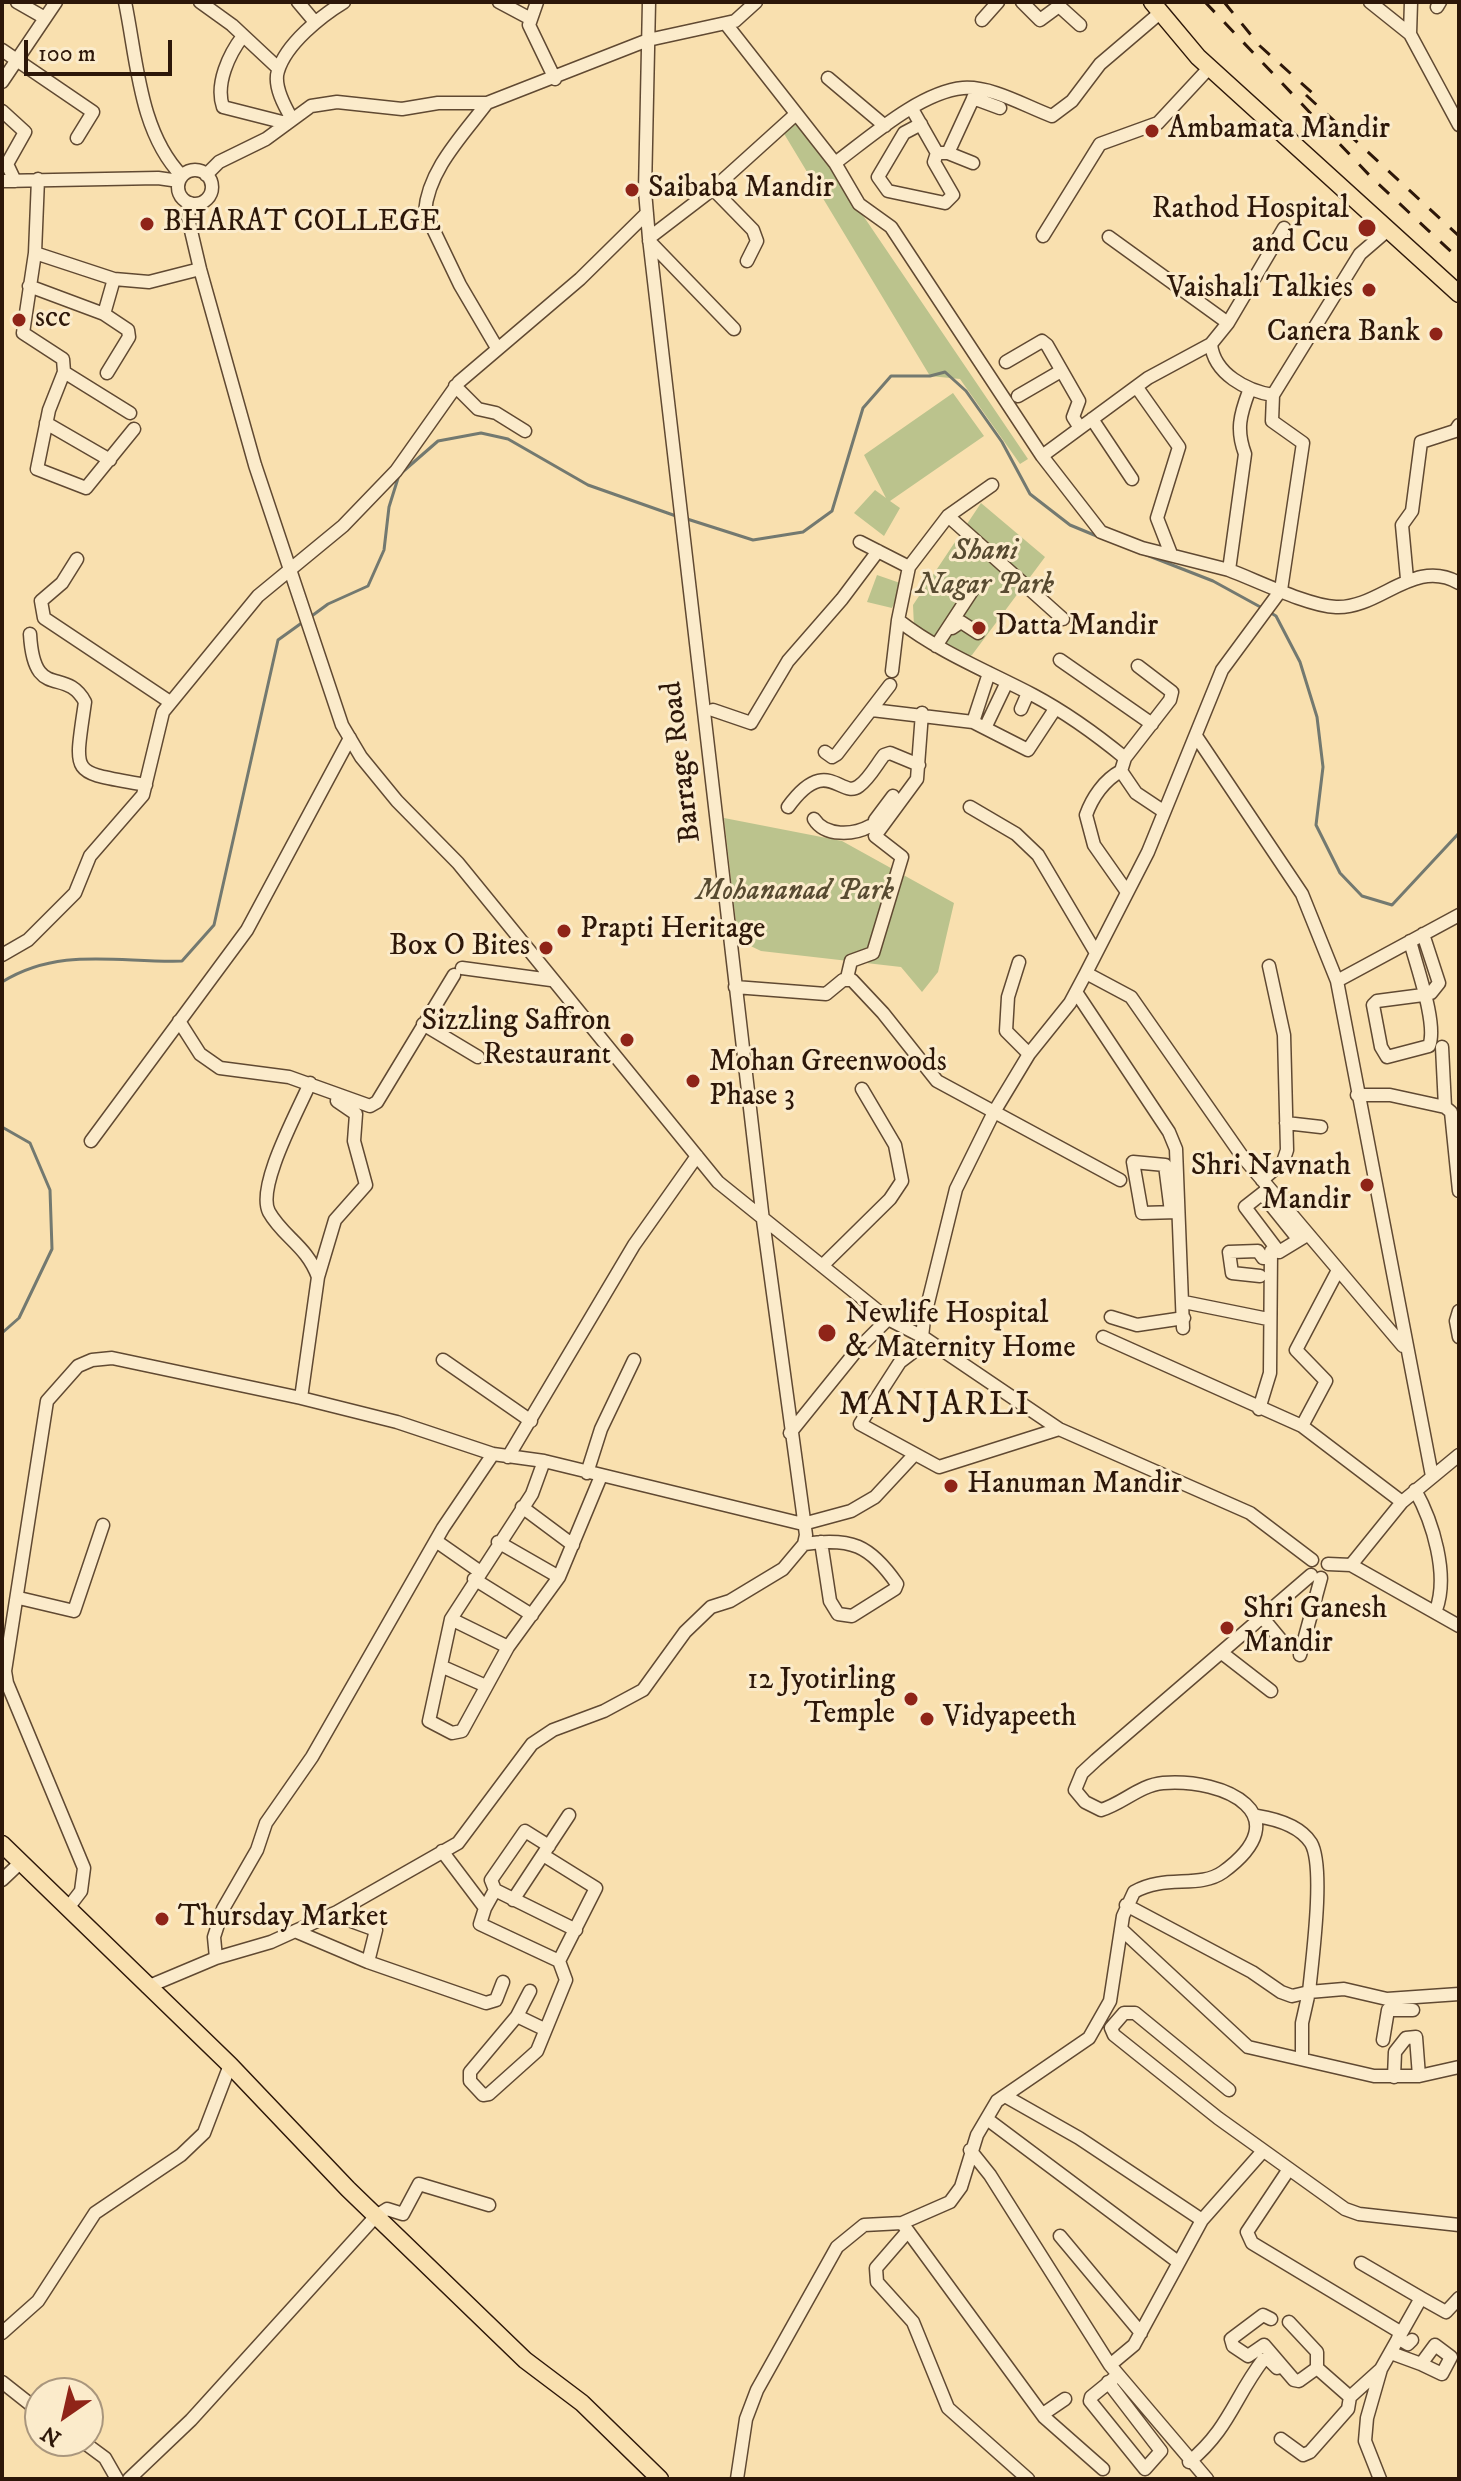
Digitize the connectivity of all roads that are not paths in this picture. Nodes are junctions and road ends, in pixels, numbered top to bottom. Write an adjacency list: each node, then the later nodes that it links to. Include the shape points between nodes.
1 (17, 2): 16 (street)
2 (56, 2): 16 (street)
3 (125, 2): 48 (street, via 145,106)
4 (200, 2): 23 (street)
5 (298, 2): 19 (street)
6 (344, 2): 19 (street)
7 (499, 2): 17 (street)
8 (537, 2): 17 (street)
9 (649, 2): 24 (street, Barrage Road)
10 (756, 2): 20 (street)
11 (998, 2): 18 (street)
12 (1022, 2): 21 (street, via 1040,20 1064,7)
13 (1370, 2): 22 (street)
14 (1411, 2): 22 (street)
15 (1156, 7): 27 (main road); 32 (street, via 1072,101 1052,116)
16 (45, 18): 26 (street)
17 (529, 18): 30 (street)
18 (982, 20)
19 (314, 21): 28 (street)
20 (726, 24): 24 (street); 37 (street)
21 (1080, 25)
22 (1410, 34): 40 (street)
23 (243, 36): 28 (street); 38 (street, via 224,73 223,107)
24 (648, 40): 30 (street); 52 (street, Barrage Road)
25 (2, 50): 26 (street)
26 (17, 60): 31 (street); 42 (street, via 93,112)
27 (1210, 67): 54 (main road); 55 (street, via 1158,123 1100,144)
28 (278, 68): 38 (street)
29 (828, 78): 41 (street)
30 (555, 79): 33 (street)
31 (2, 82)
32 (970, 100): 34 (street); 35 (street, via 965,88); 43 (street)
33 (487, 103): 38 (street, via 402,109 337,102 311,106); 68 (street, via 439,167 425,212)
34 (1000, 108)
35 (912, 109): 39 (street); 41 (street)
36 (2, 111): 49 (street, via 25,132 7,164)
37 (796, 114): 44 (street); 50 (street)
38 (289, 121): 46 (street)
39 (921, 124): 43 (street); 43 (street, via 904,133 878,172 882,187 945,203 953,195 934,162)
40 (1459, 125)
41 (885, 126): 44 (street)
42 (77, 138)
43 (943, 153): 45 (street)
44 (835, 163): 85 (street, via 859,204 891,227)
45 (973, 163)
46 (206, 175): 48 (street, via 192,170); 51 (street, via 208,197)
47 (38, 179): 48 (street); 49 (street); 58 (street)
48 (180, 179): 51 (street, via 179,193)
49 (8, 181)
50 (713, 189): 57 (street); 59 (street, via 753,230 757,241)
51 (190, 203): 60 (street, via 188,218)
52 (647, 213): 57 (street, Barrage Road); 68 (street, via 580,279)
53 (1284, 228): 65 (street)
54 (1389, 229): 63 (main road); 76 (street, via 1360,254)
55 (1043, 236)
56 (1109, 237): 65 (street)
57 (649, 240): 66 (street); 145 (street, Barrage Road)
58 (35, 253): 61 (street); 62 (street)
59 (747, 261)
60 (200, 269): 61 (street, via 149,282); 95 (street)
61 (114, 279): 64 (street)
62 (29, 286): 64 (street); 71 (street, via 23,333 63,359)
63 (1459, 294)
64 (104, 314): 72 (street, via 128,330 129,337)
65 (1228, 323): 67 (street)
66 (734, 329)
67 (1211, 344): 74 (street, via 1148,378); 75 (street, via 1219,366)
68 (497, 348): 73 (street)
69 (1006, 362): 70 (street, via 1042,341)
70 (1061, 371): 77 (street); 82 (street, via 1079,401 1073,417)
71 (64, 372): 78 (street); 80 (street)
72 (107, 373)
73 (455, 386): 84 (street, via 478,409 496,413); 95 (street, via 396,471 343,526)
74 (1138, 389): 79 (street); 92 (street, via 1179,447 1157,518)
75 (1249, 391): 76 (street); 96 (street, via 1238,420 1245,454)
76 (1273, 395): 100 (street, via 1272,421 1303,443)
77 (1018, 396)
78 (130, 413)
79 (1092, 419): 82 (street); 87 (street)
80 (46, 423): 86 (street); 86 (street, via 36,463 42,473 86,488)
81 (1459, 425): 97 (street, via 1421,442 1412,511 1402,525)
82 (1080, 428): 85 (street)
83 (134, 429): 86 (street)
84 (525, 431)
85 (1042, 456): 92 (street, via 1101,532)
86 (110, 460)
87 (1132, 479)
88 (992, 485): 89 (street)
89 (948, 516): 94 (street); 101 (street)
90 (860, 542): 91 (street)
91 (878, 551): 94 (street); 115 (street, via 788,661 751,723)
92 (1171, 554): 96 (street)
93 (77, 559): 112 (street, via 62,583 41,601 44,618)
94 (909, 567): 102 (street)
95 (289, 568): 112 (street, via 258,596); 122 (street)
96 (1229, 570): 100 (street)
97 (1407, 579): 98 (street, via 1447,576); 100 (street, via 1373,598 1336,607)
98 (1459, 583)
99 (974, 588): 103 (street)
100 (1279, 594): 121 (street, via 1222,670)
101 (1063, 619)
102 (898, 620): 106 (street); 116 (street, via 891,678)
103 (949, 626): 104 (street, via 956,629 961,622); 106 (street)
104 (978, 633)
105 (30, 634): 126 (street, via 36,670 75,689 85,702 80,765 88,773)
106 (936, 646): 109 (street)
107 (1060, 660): 119 (street)
108 (1138, 666): 119 (street, via 1172,692)
109 (989, 673): 110 (street); 118 (street)
110 (1007, 682): 111 (street); 120 (street)
111 (1028, 693): 113 (street); 114 (street)
112 (170, 702): 126 (street)
113 (1021, 709)
114 (1055, 709): 120 (street, via 1028,750); 124 (street)
115 (713, 710)
116 (872, 710): 117 (street); 123 (street, via 837,754)
117 (922, 713): 118 (street); 125 (street)
118 (973, 722): 120 (street)
119 (1152, 724): 124 (street)
120 (985, 728)
121 (1196, 736): 130 (street); 144 (street, via 1302,894)
122 (350, 738): 143 (street, via 397,801 458,863); 148 (street, via 247,930)
123 (825, 752)
124 (1123, 764): 130 (street, via 1136,793); 133 (street, via 1094,797 1086,815 1094,845)
125 (919, 765): 128 (street, via 890,753 858,787 816,780); 132 (street, via 917,779)
126 (146, 785): 138 (street, via 136,805 90,856 65,906 28,940)
127 (893, 796): 132 (street)
128 (788, 807)
129 (970, 807): 137 (street, via 1016,834 1038,855)
130 (1163, 811): 133 (street)
131 (814, 819): 132 (street, via 830,831)
132 (874, 831): 142 (street, via 902,857 873,953 851,961)
133 (1127, 892): 137 (street)
134 (1459, 915): 135 (street)
135 (1423, 934): 136 (street); 147 (street, via 1439,983)
136 (1410, 941): 144 (street); 147 (street)
137 (1096, 953): 141 (street)
138 (2, 955)
139 (1019, 962): 151 (street, via 1008,997 1006,1031)
140 (1269, 966): 158 (street, via 1284,1035)
141 (1086, 973): 146 (street); 163 (street, via 1131,997)
142 (847, 978): 145 (street, via 826,994); 157 (street, via 883,1013 926,1071)
143 (551, 980): 149 (street, via 458,971); 161 (street)
144 (1337, 981): 155 (street)
145 (735, 987): 166 (street, Barrage Road)
146 (1076, 992): 151 (street); 165 (street, via 1169,1132 1176,1149)
147 (1423, 995): 147 (street, via 1373,1005 1387,1057 1429,1046 1432,1030)
148 (179, 1021): 153 (street, via 200,1054 220,1068); 160 (street)
149 (423, 1024): 152 (street); 153 (street, via 377,1102 364,1105)
150 (1442, 1047): 156 (street)
151 (1029, 1054): 157 (street)
152 (478, 1057)
153 (315, 1085): 171 (street, via 265,1190 270,1214 304,1249); 171 (street, via 356,1114 354,1141 366,1181 335,1220)
154 (862, 1089): 168 (street, via 895,1145 902,1181)
155 (1357, 1095): 156 (street, via 1390,1095); 180 (street)
156 (1445, 1107): 164 (street, via 1451,1112)
157 (994, 1112): 162 (street); 177 (street, via 956,1189)
158 (1286, 1123): 159 (street); 163 (street, via 1286,1157)
159 (1321, 1127)
160 (91, 1141)
161 (697, 1156): 166 (street, via 718,1182); 185 (street, via 634,1245)
162 (1120, 1180)
163 (1264, 1188): 167 (street); 167 (street, via 1245,1207 1279,1252)
164 (1459, 1191)
165 (1175, 1212): 165 (street, via 1142,1213 1133,1162 1165,1165); 172 (street)
166 (763, 1220): 168 (street); 188 (street, Barrage Road)
167 (1303, 1237): 169 (street)
168 (823, 1265): 175 (street)
169 (1337, 1272): 180 (street); 186 (street, via 1296,1350 1326,1381)
170 (1260, 1276): 176 (street, via 1232,1273 1229,1252 1258,1251 1263,1258 1271,1254)
171 (318, 1277): 183 (street)
172 (1184, 1302): 174 (street, via 1183,1323 1137,1325); 176 (street)
173 (1459, 1311): 179 (street)
174 (1111, 1317)
175 (888, 1319): 177 (street); 188 (street)
176 (1268, 1319): 184 (street, via 1270,1373)
177 (923, 1337): 187 (street); 190 (street, via 860,1424)
178 (1103, 1337): 184 (street)
179 (1459, 1337)
180 (1406, 1349): 196 (street)
181 (443, 1360): 185 (street)
182 (634, 1360): 194 (street)
183 (301, 1398): 189 (street); 213 (street, via 112,1358 78,1366 47,1401)
184 (1259, 1409): 186 (street)
185 (531, 1421): 192 (street)
186 (1302, 1426): 198 (street)
187 (1059, 1429): 190 (street, via 939,1467); 207 (street, via 1250,1513)
188 (790, 1433): 200 (street, Barrage Road)
189 (493, 1454): 192 (street); 202 (street)
190 (914, 1455): 200 (street, via 875,1497 851,1511)
191 (1459, 1455): 196 (street)
192 (508, 1457): 193 (street)
193 (544, 1461): 194 (street); 199 (street)
194 (587, 1473): 195 (street)
195 (601, 1476): 200 (street); 206 (street)
196 (1432, 1476): 197 (street)
197 (1415, 1490): 198 (street); 214 (street, via 1426,1511 1443,1588)
198 (1402, 1502): 209 (street)
199 (522, 1507): 203 (street); 206 (street)
200 (803, 1524): 205 (street, Barrage Road)
201 (103, 1525): 213 (street, via 74,1611)
202 (436, 1541): 210 (street); 242 (street, via 312,1757 266,1823 257,1850 223,1909 214,1937)
203 (498, 1542): 210 (street); 212 (street)
204 (821, 1542): 204 (street, via 830,1601 838,1614 852,1616 895,1589 886,1569 861,1547 837,1539); 205 (street)
205 (804, 1544): 229 (street, via 783,1569 711,1607 685,1632 643,1690 532,1744 458,1843)
206 (573, 1545): 212 (street)
207 (1312, 1560): 208 (street, via 1321,1558); 211 (street, via 1308,1567)
208 (1328, 1564): 209 (street); 211 (street, via 1328,1572)
209 (1351, 1565): 214 (street)
210 (476, 1575): 215 (street); 217 (street)
211 (1316, 1576): 216 (street); 222 (street)
212 (559, 1577): 215 (street)
213 (19, 1598): 236 (street, via 7,1683 84,1868 81,1891)
214 (1436, 1610): 218 (street)
215 (532, 1615): 220 (street)
216 (1262, 1617): 219 (street); 221 (street)
217 (451, 1619): 220 (street); 223 (street)
218 (1459, 1626)
219 (1286, 1646)
220 (508, 1647): 224 (street)
221 (1222, 1653): 225 (street); 227 (street, via 1082,1773 1075,1790 1101,1810 1160,1783 1184,1783 1233,1797)
222 (1300, 1655)
223 (443, 1667): 224 (street); 224 (street, via 428,1714 429,1721 452,1733 462,1731)
224 (486, 1686)
225 (1271, 1691)
226 (569, 1815): 230 (street)
227 (1257, 1816): 235 (street, via 1251,1848 1221,1874 1208,1880 1162,1880 1134,1892); 248 (street, via 1276,1819 1304,1835 1313,1847 1317,1897)
228 (2, 1844): 231 (main road)
229 (442, 1851): 237 (street); 238 (street)
230 (546, 1851): 233 (street, via 525,1831 491,1880); 234 (street); 240 (street, via 596,1888)
231 (20, 1863): 232 (street); 236 (main road)
232 (2, 1880)
233 (495, 1890): 234 (street); 237 (street)
234 (513, 1900): 240 (street)
235 (1126, 1905): 239 (street); 248 (street, via 1281,1992)
236 (68, 1908): 246 (main road)
237 (485, 1908): 243 (street, via 481,1925)
238 (332, 1914): 241 (street); 244 (street, via 376,1930)
239 (1121, 1929): 254 (street, via 1240,2043); 260 (street, via 1110,2001 1089,2038)
240 (576, 1930): 243 (street)
241 (295, 1931): 242 (street); 244 (street)
242 (216, 1958): 246 (street)
243 (559, 1961): 252 (street, via 566,1980)
244 (368, 1962): 245 (street, via 486,2003 496,2000)
245 (503, 1982)
246 (147, 1987): 255 (main road)
247 (530, 1991): 251 (street)
248 (1309, 1992): 250 (street, via 1344,1989); 254 (street)
249 (1459, 1994): 250 (street)
250 (1413, 2009): 253 (street, via 1388,2010)
251 (517, 2016): 252 (street); 252 (street, via 470,2072 470,2081 483,2095 533,2056)
252 (544, 2029)
253 (1383, 2040)
254 (1302, 2058): 258 (street)
255 (230, 2065): 266 (main road); 277 (street, via 204,2133 181,2155 95,2213 38,2301)
256 (1459, 2067): 257 (street)
257 (1419, 2076): 258 (street); 258 (street, via 1416,2037 1406,2038 1395,2052)
258 (1394, 2077)
259 (1229, 2090): 263 (street, via 1135,2013 1124,2013 1111,2028)
260 (1005, 2096): 261 (street); 267 (street)
261 (987, 2119): 262 (street); 271 (street)
262 (970, 2150): 269 (street, via 961,2187 950,2202); 284 (street)
263 (1263, 2151): 264 (street); 267 (street)
264 (1289, 2169): 268 (street, via 1359,2214); 279 (street, via 1247,2232 1252,2243)
265 (489, 2205): 266 (street, via 419,2184 403,2214 387,2209)
266 (376, 2216): 296 (street, via 191,2420); 297 (main road, via 525,2360 582,2403)
267 (1202, 2220): 271 (street)
268 (1459, 2225)
269 (905, 2227): 290 (street); 298 (street, via 864,2225 837,2247 757,2390 746,2419); 299 (street, via 876,2268 877,2282 913,2322 948,2408)
270 (1060, 2236): 278 (street)
271 (1178, 2262): 278 (street)
272 (1361, 2263): 273 (street)
273 (1421, 2298): 274 (street, via 1446,2312); 279 (street)
274 (1459, 2298)
275 (1271, 2319): 282 (street, via 1254,2318 1231,2339 1233,2346 1248,2356 1264,2345 1294,2380)
276 (1289, 2322): 282 (street, via 1317,2352)
277 (2, 2333)
278 (1141, 2333): 284 (street)
279 (1403, 2337): 280 (street)
280 (1391, 2353): 281 (street); 283 (street)
281 (1421, 2364)
282 (1317, 2368): 287 (street)
283 (1381, 2369): 287 (street); 301 (street, via 1364,2430)
284 (1112, 2374): 284 (street, via 1090,2401 1145,2469 1161,2451); 293 (street)
285 (2, 2382): 288 (street)
286 (1291, 2382): 293 (street, via 1263,2360 1230,2419)
287 (1350, 2397): 291 (street, via 1348,2409 1310,2452 1303,2455)
288 (24, 2399)
289 (1065, 2399): 290 (street)
290 (1043, 2414): 294 (street)
291 (1281, 2439)
292 (104, 2457): 295 (street)
293 (1189, 2462): 300 (street)
294 (1103, 2469)
295 (117, 2479)
296 (129, 2479)
297 (660, 2479)
298 (737, 2479)
299 (1028, 2479)
300 (1207, 2479)
301 (1380, 2479)

